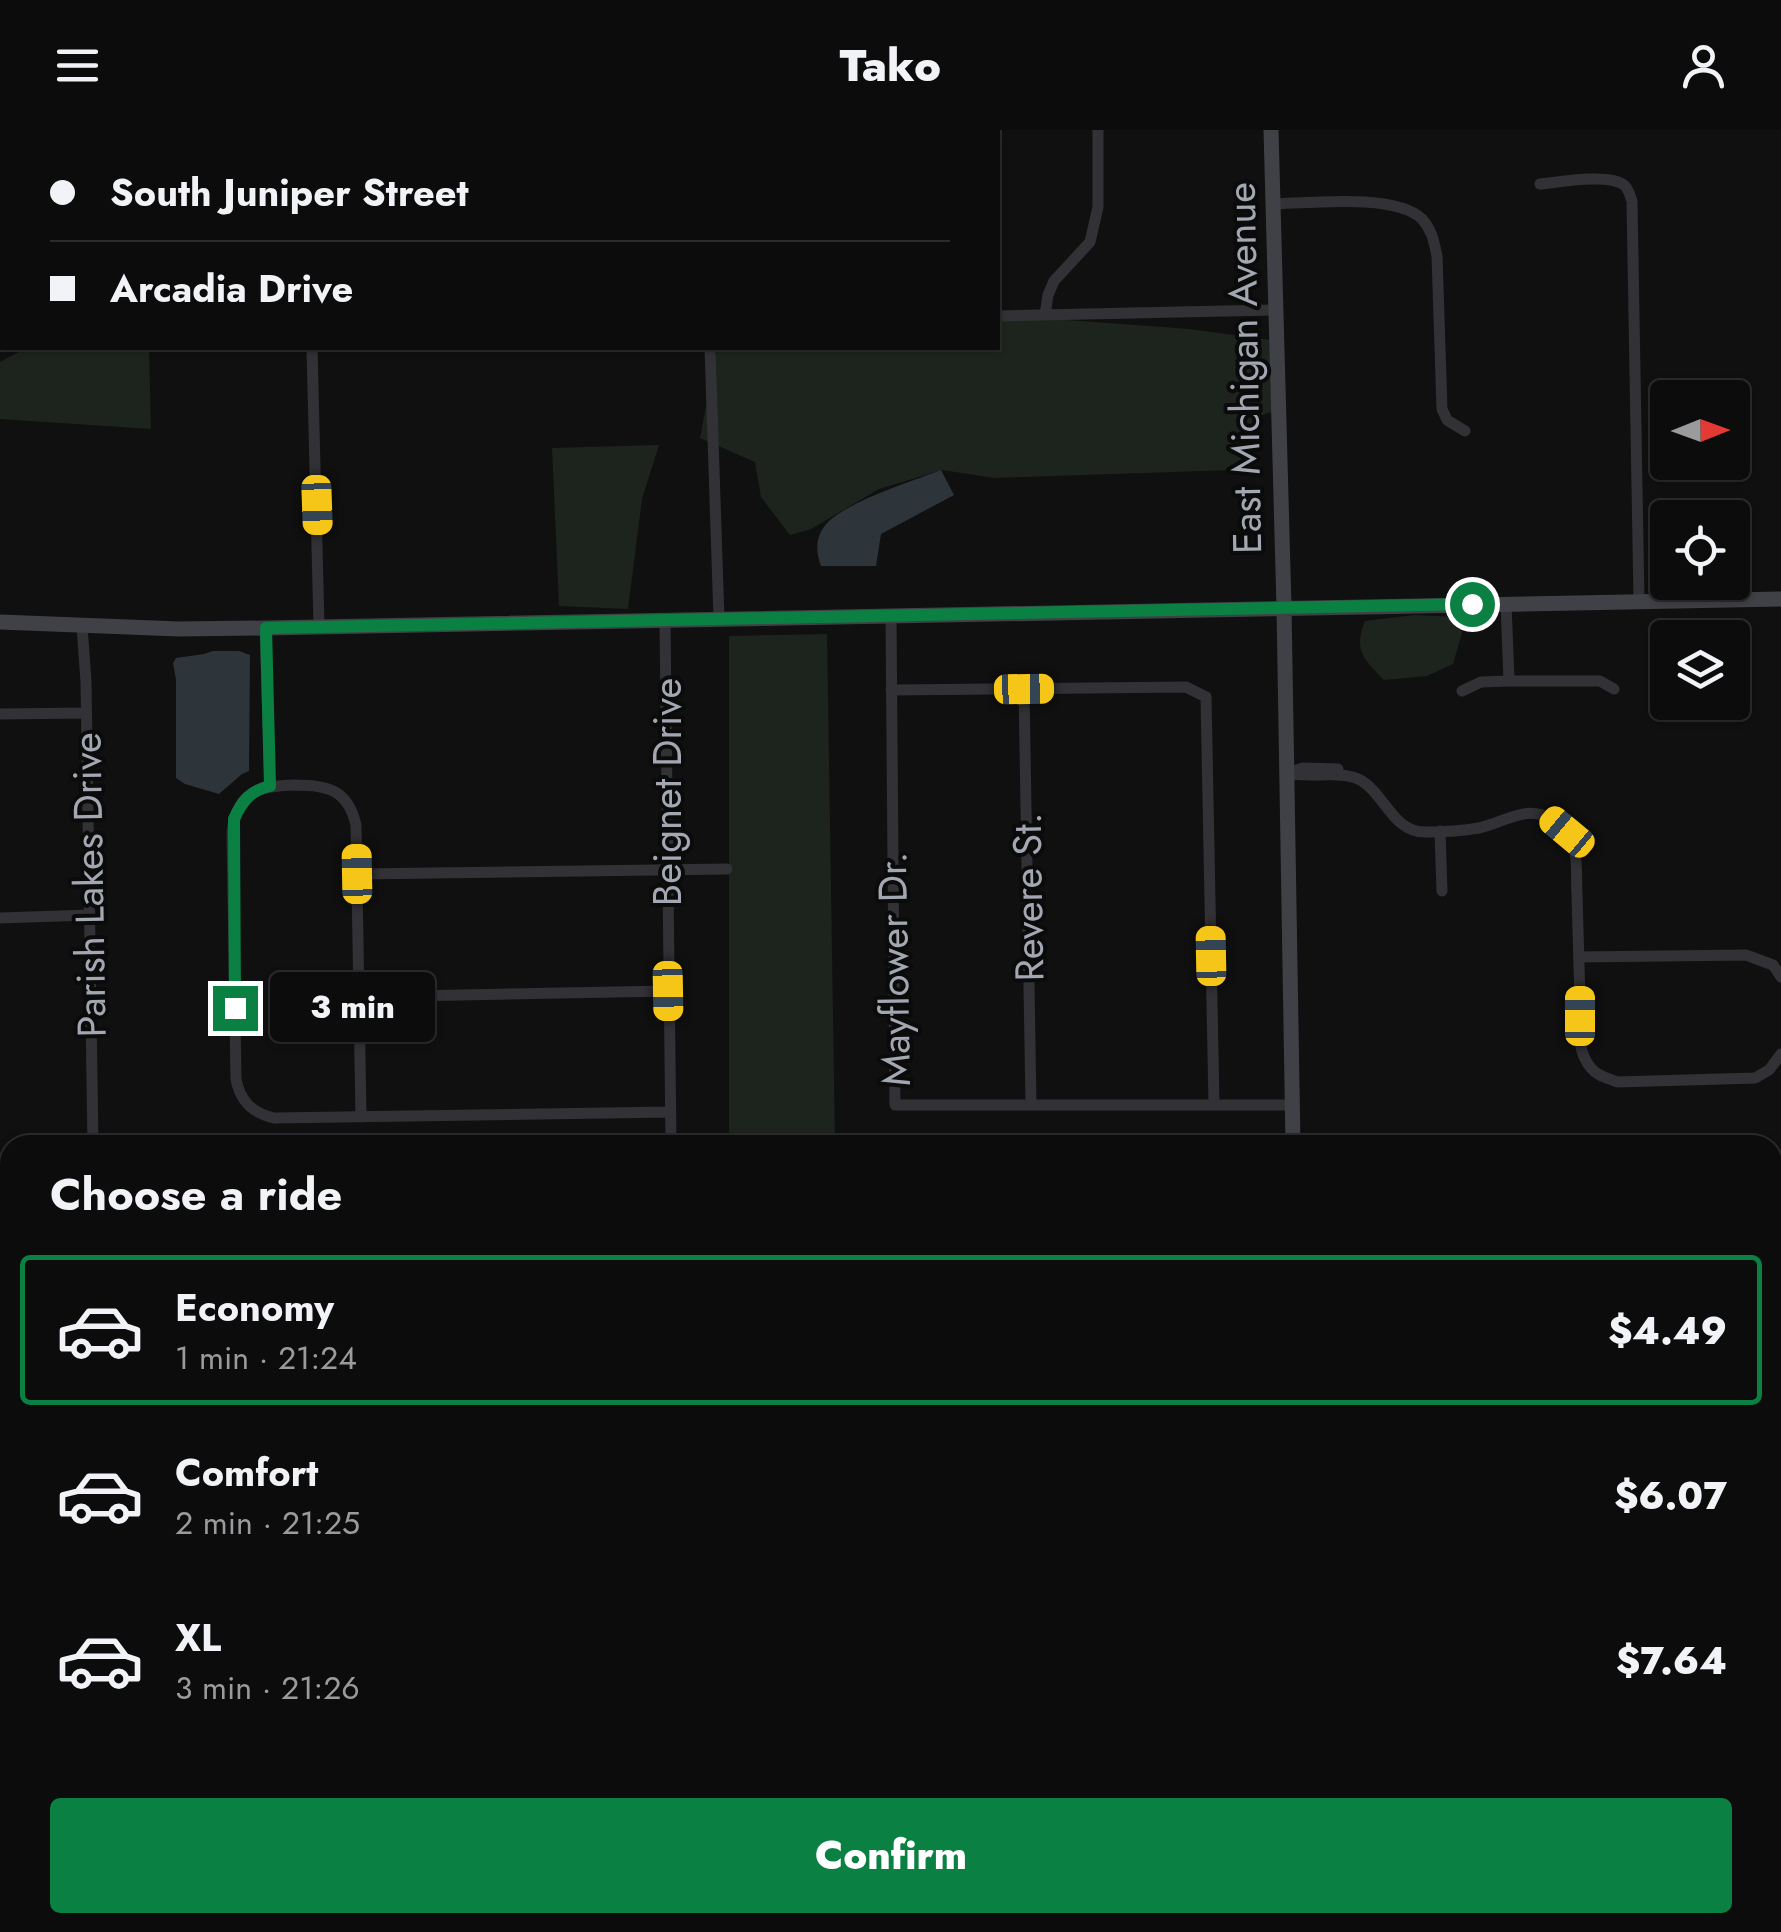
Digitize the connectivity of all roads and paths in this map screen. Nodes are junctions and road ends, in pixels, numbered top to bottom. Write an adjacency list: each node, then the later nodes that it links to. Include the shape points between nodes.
1 (1098, 130): 6 (street, via 1098,206 1090,242 1054,281)
2 (1271, 130): 4 (street, East Michigan Avenue)
3 (1540, 184): 12 (street, via 1598,179 1623,184 1632,200)
4 (1272, 204): 5 (street, East Michigan Avenue); 10 (street, via 1370,202 1395,205 1424,221 1437,256 1442,410)
5 (1275, 310): 6 (street); 14 (street, East Michigan Avenue)
6 (1045, 315): 7 (street)
7 (1000, 316)
8 (312, 350): 20 (street)
9 (710, 350): 16 (street)
10 (1465, 431)
11 (1781, 599): 12 (street)
12 (1639, 601): 13 (street)
13 (1506, 603): 14 (street); 22 (street)
14 (1284, 608): 15 (street); 29 (street, East Michigan Avenue)
15 (891, 616): 16 (street); 25 (street, Mayflower Dr.)
16 (719, 619): 17 (street)
17 (665, 620): 20 (street); 33 (street, Beignet Drive)
18 (0, 622): 19 (street)
19 (82, 626): 21 (street); 27 (street, Parish Lakes Drive)
20 (319, 626): 21 (street)
21 (266, 628): 30 (street)
22 (1509, 681): 24 (street, via 1600,681); 26 (street)
23 (1024, 689): 25 (street); 43 (street, Revere St.); 44 (street, via 1186,687 1206,697)
24 (1614, 689)
25 (892, 690): 43 (street, Mayflower Dr., via 895,1106)
26 (1462, 691)
27 (86, 712): 28 (street); 36 (street, Parish Lakes Drive)
28 (0, 714)
29 (1287, 773): 31 (street, via 1356,778 1400,822 1421,833); 45 (street, East Michigan Avenue)
30 (270, 786): 34 (street, via 313,785 344,798 356,825); 47 (street, via 240,805 232,832 238,1090 260,1115)
31 (1440, 831): 35 (street); 38 (street, via 1534,813 1567,832 1575,850)
32 (727, 868): 33 (street)
33 (666, 870): 34 (street); 40 (street, Beignet Drive)
34 (357, 874): 41 (street)
35 (1442, 891)
36 (90, 915): 37 (street); 48 (street, Parish Lakes Drive)
37 (0, 918)
38 (1580, 957): 39 (street, via 1746,955 1773,964); 42 (street, via 1580,1045 1602,1076 1617,1082 1755,1078)
39 (1781, 977)
40 (668, 991): 41 (street); 46 (street, Beignet Drive)
41 (359, 997): 47 (street)
42 (1781, 1054)
43 (1032, 1105): 44 (street, Mayflower Dr.)
44 (1214, 1105): 45 (street, Mayflower Dr.)
45 (1292, 1105): 50 (street, East Michigan Avenue)
46 (670, 1112): 47 (street); 49 (street, Beignet Drive)
47 (360, 1117)
48 (94, 1135)
49 (671, 1135)
50 (1293, 1135)

